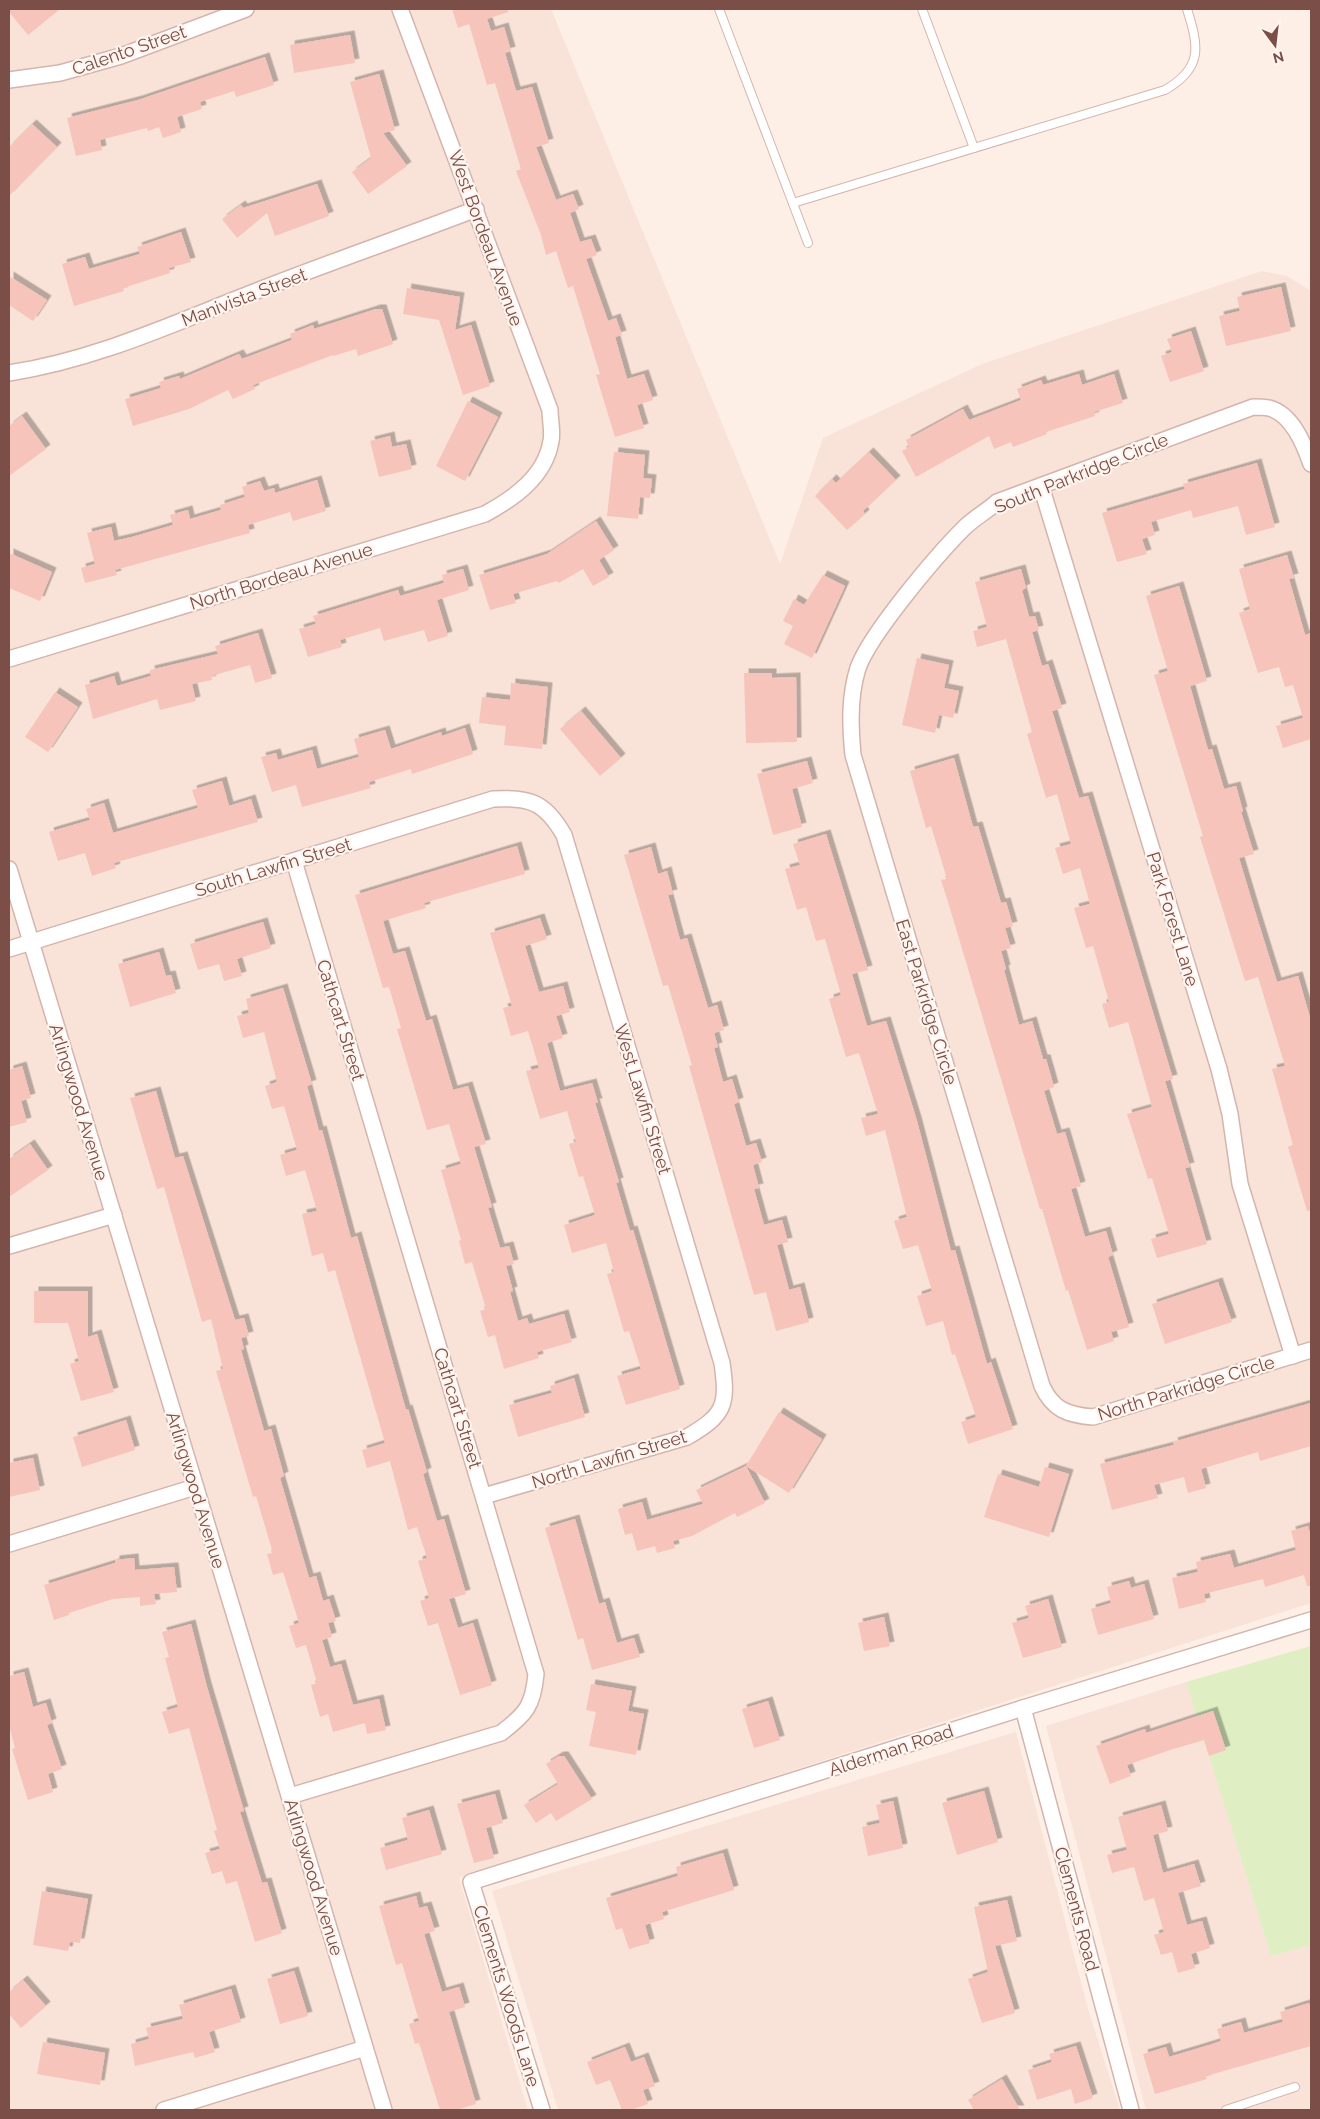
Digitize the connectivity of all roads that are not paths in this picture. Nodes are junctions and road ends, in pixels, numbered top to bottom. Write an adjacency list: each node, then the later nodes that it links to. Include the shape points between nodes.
1 (246, 9): 6 (street, Calento Street, via 121,56 60,73)
2 (400, 9): 9 (street, West Bordeau Avenue)
3 (719, 9): 8 (lane)
4 (922, 9): 7 (lane)
5 (1187, 9): 7 (lane, via 1196,39 1195,61 1181,80 1164,90)
6 (9, 80)
7 (974, 148): 8 (lane)
8 (793, 203): 10 (lane)
9 (476, 209): 11 (street, Manivista Street, via 251,293 121,346 49,367); 13 (street, West Bordeau Avenue, via 550,410 551,441)
10 (808, 243)
11 (9, 373)
12 (1311, 464): 14 (street, South Parkridge Circle, via 1305,445 1287,420 1270,408 1253,407)
13 (540, 469): 16 (street, North Bordeau Avenue, via 507,502 485,514)
14 (1041, 486): 15 (street, South Parkridge Circle, via 998,502 964,528); 25 (street, Park Forest Lane, via 1219,1069 1230,1114 1240,1184)
15 (905, 598): 27 (street, East Parkridge Circle, via 874,639 858,667 850,728 853,755 1042,1386 1048,1399)
16 (9, 659)
17 (538, 804): 18 (street, South Lawfin Street, via 518,797 493,799); 26 (street, West Lawfin Street, via 553,816 564,835 722,1363)
18 (294, 861): 20 (street, South Lawfin Street); 29 (street, Cathcart Street)
19 (9, 869): 20 (street, Arlingwood Avenue)
20 (30, 942): 21 (street, South Lawfin Street); 22 (street, Arlingwood Avenue)
21 (9, 949)
22 (114, 1215): 23 (street); 28 (street, Arlingwood Avenue)
23 (9, 1246)
24 (1311, 1350): 25 (street, North Parkridge Circle)
25 (1293, 1356): 27 (street, North Parkridge Circle, via 1093,1417 1072,1416)
26 (724, 1405): 29 (street, North Lawfin Street, via 710,1424 688,1436)
27 (1061, 1409)
28 (196, 1487): 30 (street); 33 (street, Arlingwood Avenue)
29 (484, 1496): 33 (street, Cathcart Street, via 536,1674 534,1697 522,1717 501,1734)
30 (9, 1544)
31 (1311, 1620): 32 (street, Alderman Road)
32 (1023, 1708): 34 (street, Alderman Road); 40 (street, Clements Road)
33 (290, 1796): 35 (street, Arlingwood Avenue)
34 (471, 1882): 39 (street, Clements Woods Lane)
35 (365, 2048): 37 (street); 38 (street, Arlingwood Avenue)
36 (1295, 2087): 41 (lane)
37 (164, 2110)
38 (384, 2110)
39 (542, 2110)
40 (1131, 2110)
41 (1226, 2110)

